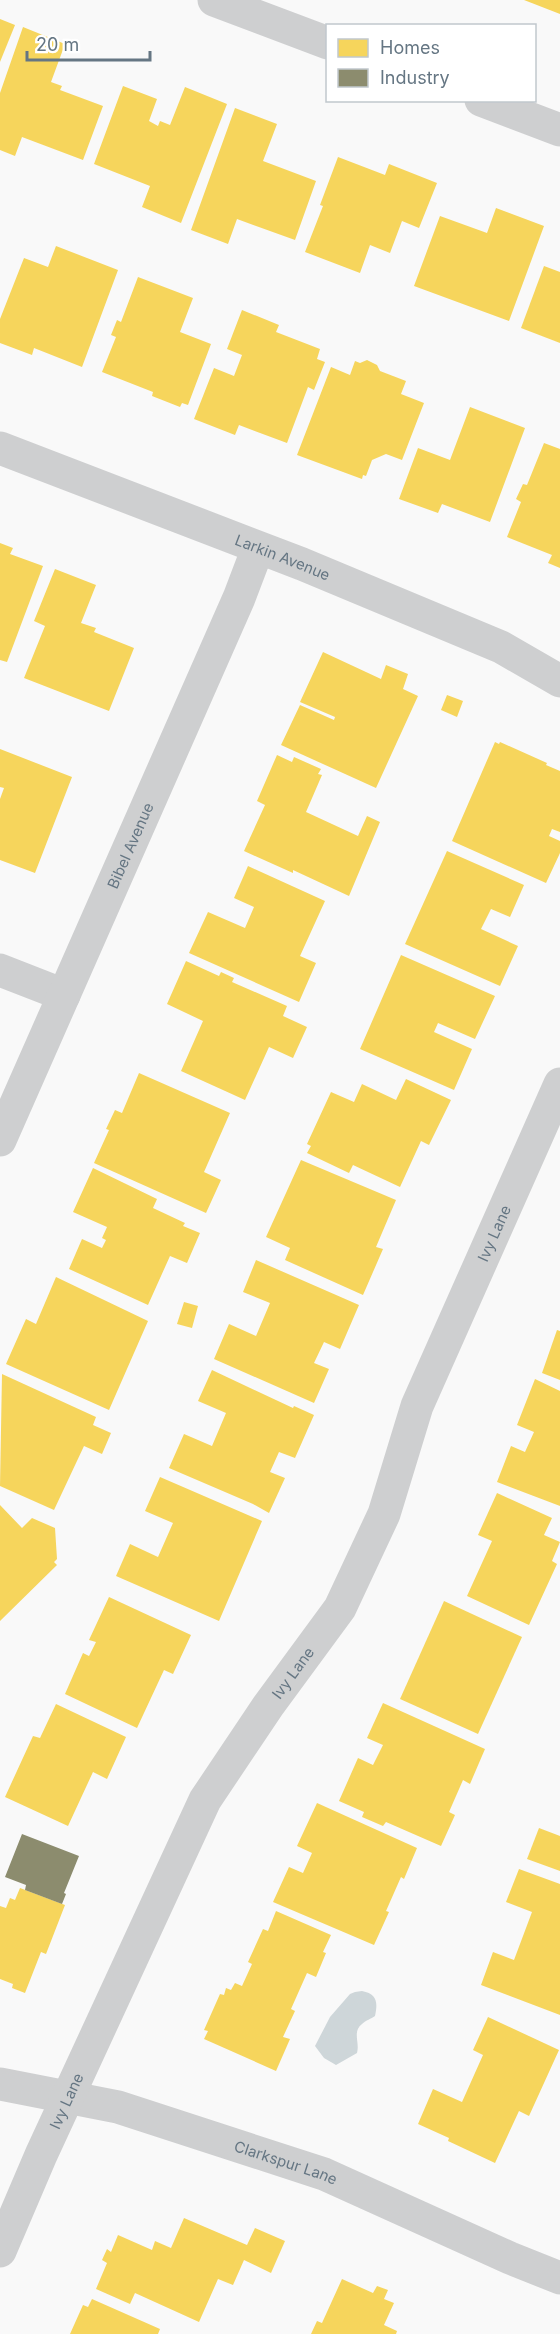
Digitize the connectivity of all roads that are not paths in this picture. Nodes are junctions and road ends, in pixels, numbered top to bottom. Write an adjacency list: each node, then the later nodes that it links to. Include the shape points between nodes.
1 (214, 0): 2 (street)
2 (326, 43)
3 (486, 102): 4 (street)
4 (560, 130)
5 (0, 448): 6 (street, Larkin Avenue)
6 (258, 548): 7 (street, Larkin Avenue, via 501,647); 9 (street, Bibel Avenue, via 235,609)
7 (560, 681)
8 (0, 970): 9 (street)
9 (64, 994): 11 (street, Bibel Avenue)
10 (560, 1084): 13 (street, Ivy Lane, via 417,1406 384,1514 340,1608 205,1800)
11 (0, 1140)
12 (0, 2084): 13 (street, Clarkspur Lane)
13 (68, 2097): 14 (street, Ivy Lane); 15 (street, Clarkspur Lane, via 117,2107 324,2174)
14 (0, 2251)
15 (560, 2278)

